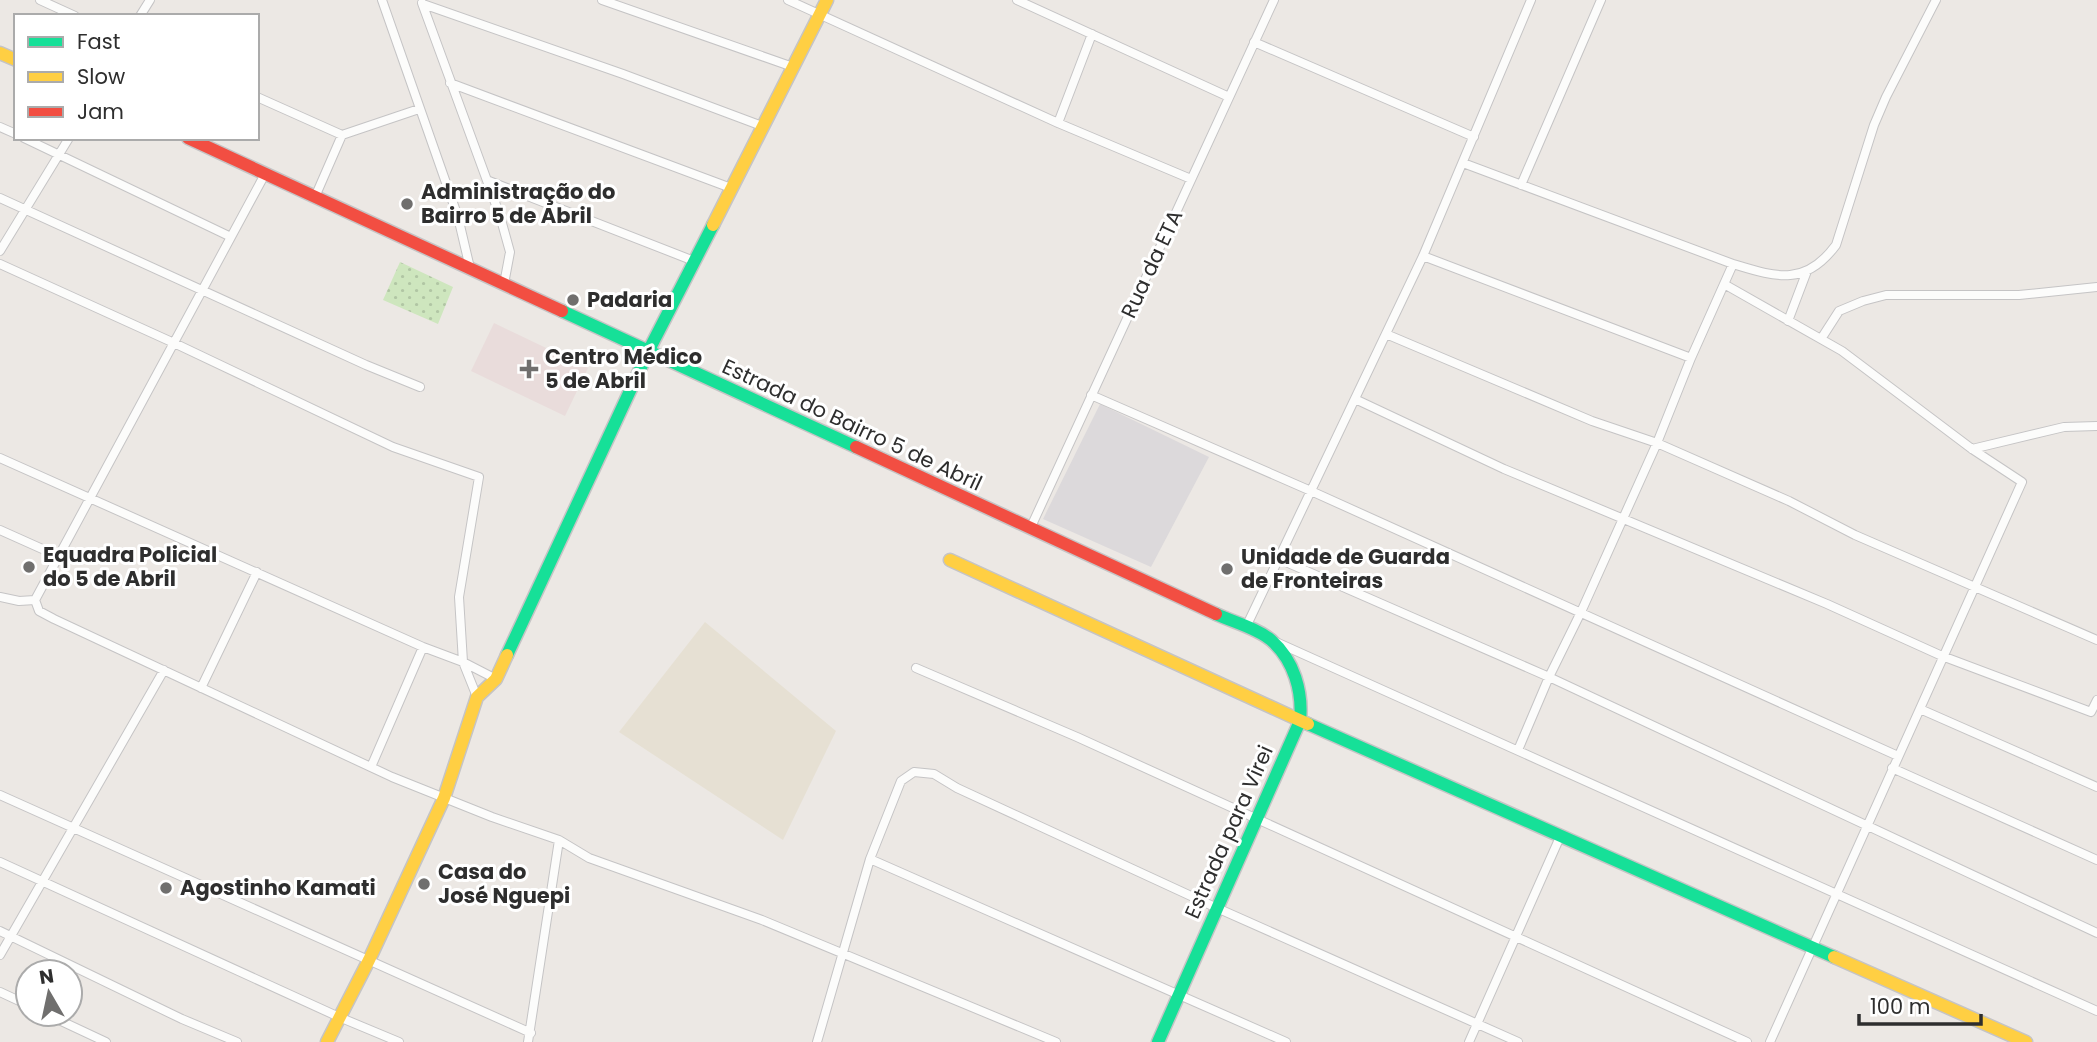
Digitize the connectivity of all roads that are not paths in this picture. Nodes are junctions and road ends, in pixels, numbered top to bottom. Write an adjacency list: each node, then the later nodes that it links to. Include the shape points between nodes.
1 (40, 0): 12 (street)
2 (382, 0): 20 (street)
3 (602, 0): 16 (street)
4 (788, 0): 13 (street)
5 (827, 0): 13 (street)
6 (1017, 0): 14 (street)
7 (1273, 0): 15 (street, Rua da ETA)
8 (1531, 0): 24 (street)
9 (1601, 0): 33 (street)
10 (1936, 0): 45 (street, via 1874,125 1836,245 1826,260)
11 (422, 2): 17 (street); 22 (street)
12 (71, 14)
13 (820, 14): 16 (street); 21 (street)
14 (1092, 34): 18 (street); 21 (street)
15 (1254, 42): 18 (street, Rua da ETA); 24 (street)
16 (793, 67): 22 (street)
17 (450, 83): 32 (street); 34 (street)
18 (1229, 97): 31 (street, Rua da ETA)
19 (259, 98): 23 (street)
20 (419, 108): 23 (street); 44 (street, via 458,217)
21 (1058, 123): 31 (street)
22 (762, 127): 34 (street)
23 (342, 135): 35 (street)
24 (1474, 137): 29 (street)
25 (28, 140): 28 (street)
26 (68, 140): 28 (street)
27 (192, 140): 30 (street, Estrada do Bairro 5 de Abril)
28 (60, 154): 37 (street); 38 (street)
29 (1463, 163): 33 (street); 40 (street)
30 (265, 174): 35 (street, Estrada do Bairro 5 de Abril); 38 (street)
31 (1191, 179): 57 (street, Rua da ETA)
32 (489, 181): 41 (street); 46 (street, via 510,252)
33 (1521, 185): 43 (street)
34 (731, 188): 41 (street)
35 (316, 197): 44 (street, Estrada do Bairro 5 de Abril)
36 (0, 198): 37 (street)
37 (25, 210): 39 (street); 49 (street)
38 (231, 237): 49 (street)
39 (0, 251)
40 (1423, 256): 51 (street); 55 (street)
41 (694, 261): 54 (street)
42 (0, 264): 53 (street)
43 (1733, 264): 45 (street, via 1776,276); 47 (street)
44 (470, 268): 46 (street, Estrada do Bairro 5 de Abril)
45 (1807, 271): 50 (street)
46 (504, 284): 54 (street, Estrada do Bairro 5 de Abril)
47 (1724, 284): 50 (street); 55 (street)
48 (2097, 287): 52 (street, via 2019,295 1875,296 1839,311)
49 (203, 290): 53 (street); 56 (street)
50 (1788, 321): 52 (street)
51 (1386, 334): 58 (street); 60 (street, via 1592,421)
52 (1821, 339): 61 (street)
53 (174, 343): 64 (street); 81 (street, via 393,447 479,477 459,597)
54 (649, 350): 66 (street, Estrada do Bairro 5 de Abril); 85 (street)
55 (1691, 358): 60 (street)
56 (419, 387)
57 (1091, 395): 63 (street); 66 (street, Rua da ETA)
58 (1355, 400): 63 (street); 65 (street)
59 (2097, 426): 61 (street, via 2064,426)
60 (1657, 443): 65 (street); 72 (street)
61 (1972, 449): 72 (street, via 2022,482)
62 (0, 458): 64 (street)
63 (1311, 491): 69 (street); 75 (street)
64 (90, 498): 68 (street); 71 (street)
65 (1623, 518): 75 (street); 80 (street)
66 (1030, 529): 76 (street, Estrada do Bairro 5 de Abril)
67 (0, 530): 68 (street)
68 (58, 556): 73 (street)
69 (1279, 559): 76 (street); 84 (street)
70 (950, 561): 90 (street)
71 (257, 572): 79 (street); 86 (street)
72 (1973, 587): 78 (street); 80 (street)
73 (35, 600): 74 (street); 83 (street, via 39,611)
74 (1, 601)
75 (1581, 612): 84 (street); 92 (street)
76 (1246, 627): 77 (street, Estrada do Bairro 5 de Abril)
77 (1270, 639): 90 (street, Estrada para Virei, via 1284,653 1299,687); 91 (street)
78 (2097, 640)
79 (423, 647): 81 (street); 93 (street)
80 (1942, 656): 88 (street, via 2091,712); 89 (street)
81 (463, 662): 85 (street); 87 (street)
82 (916, 668): 98 (street)
83 (164, 670): 86 (street); 100 (street)
84 (1549, 677): 91 (street); 99 (street)
85 (496, 679): 87 (street)
86 (201, 688): 93 (street)
87 (477, 697): 97 (street)
88 (2097, 701)
89 (1920, 709): 92 (street); 95 (street)
90 (1300, 721): 98 (street, Estrada para Virei); 101 (street)
91 (1518, 750): 107 (street)
92 (1898, 756): 94 (street)
93 (371, 767): 97 (street)
94 (1892, 768): 99 (street); 104 (street)
95 (2097, 788)
96 (0, 795): 100 (street)
97 (443, 798): 102 (street); 116 (street)
98 (1256, 818): 108 (street, Estrada para Virei); 112 (street)
99 (1867, 824): 107 (street); 110 (street)
100 (74, 828): 106 (street); 116 (street)
101 (1560, 837): 112 (street); 113 (street)
102 (559, 840): 114 (street, via 589,858); 123 (street)
103 (870, 859): 108 (street, via 901,781 914,772 934,774); 114 (street); 117 (street)
104 (2097, 860)
105 (0, 862): 106 (street)
106 (42, 883): 111 (street); 119 (street)
107 (1837, 893): 113 (street); 118 (street)
108 (1217, 908): 117 (street, Estrada para Virei); 120 (street)
109 (0, 930): 111 (street)
110 (2097, 933)
111 (11, 936): 115 (street); 125 (street)
112 (1516, 936): 120 (street); 134 (street)
113 (1812, 949): 122 (street); 135 (street)
114 (842, 953): 128 (street); 129 (street)
115 (0, 956)
116 (369, 960): 119 (street); 123 (street)
117 (1179, 994): 130 (street, Estrada para Virei); 131 (street)
118 (2097, 1011)
119 (340, 1017): 126 (street); 127 (street)
120 (1477, 1024): 132 (street); 133 (street)
121 (76, 1028): 124 (street)
122 (2002, 1037): 136 (street)
123 (530, 1038)
124 (106, 1042)
125 (237, 1042)
126 (327, 1042)
127 (399, 1042)
128 (817, 1042)
129 (1056, 1042)
130 (1158, 1042)
131 (1286, 1042)
132 (1469, 1042)
133 (1518, 1042)
134 (1747, 1042)
135 (1770, 1042)
136 (2026, 1042)

